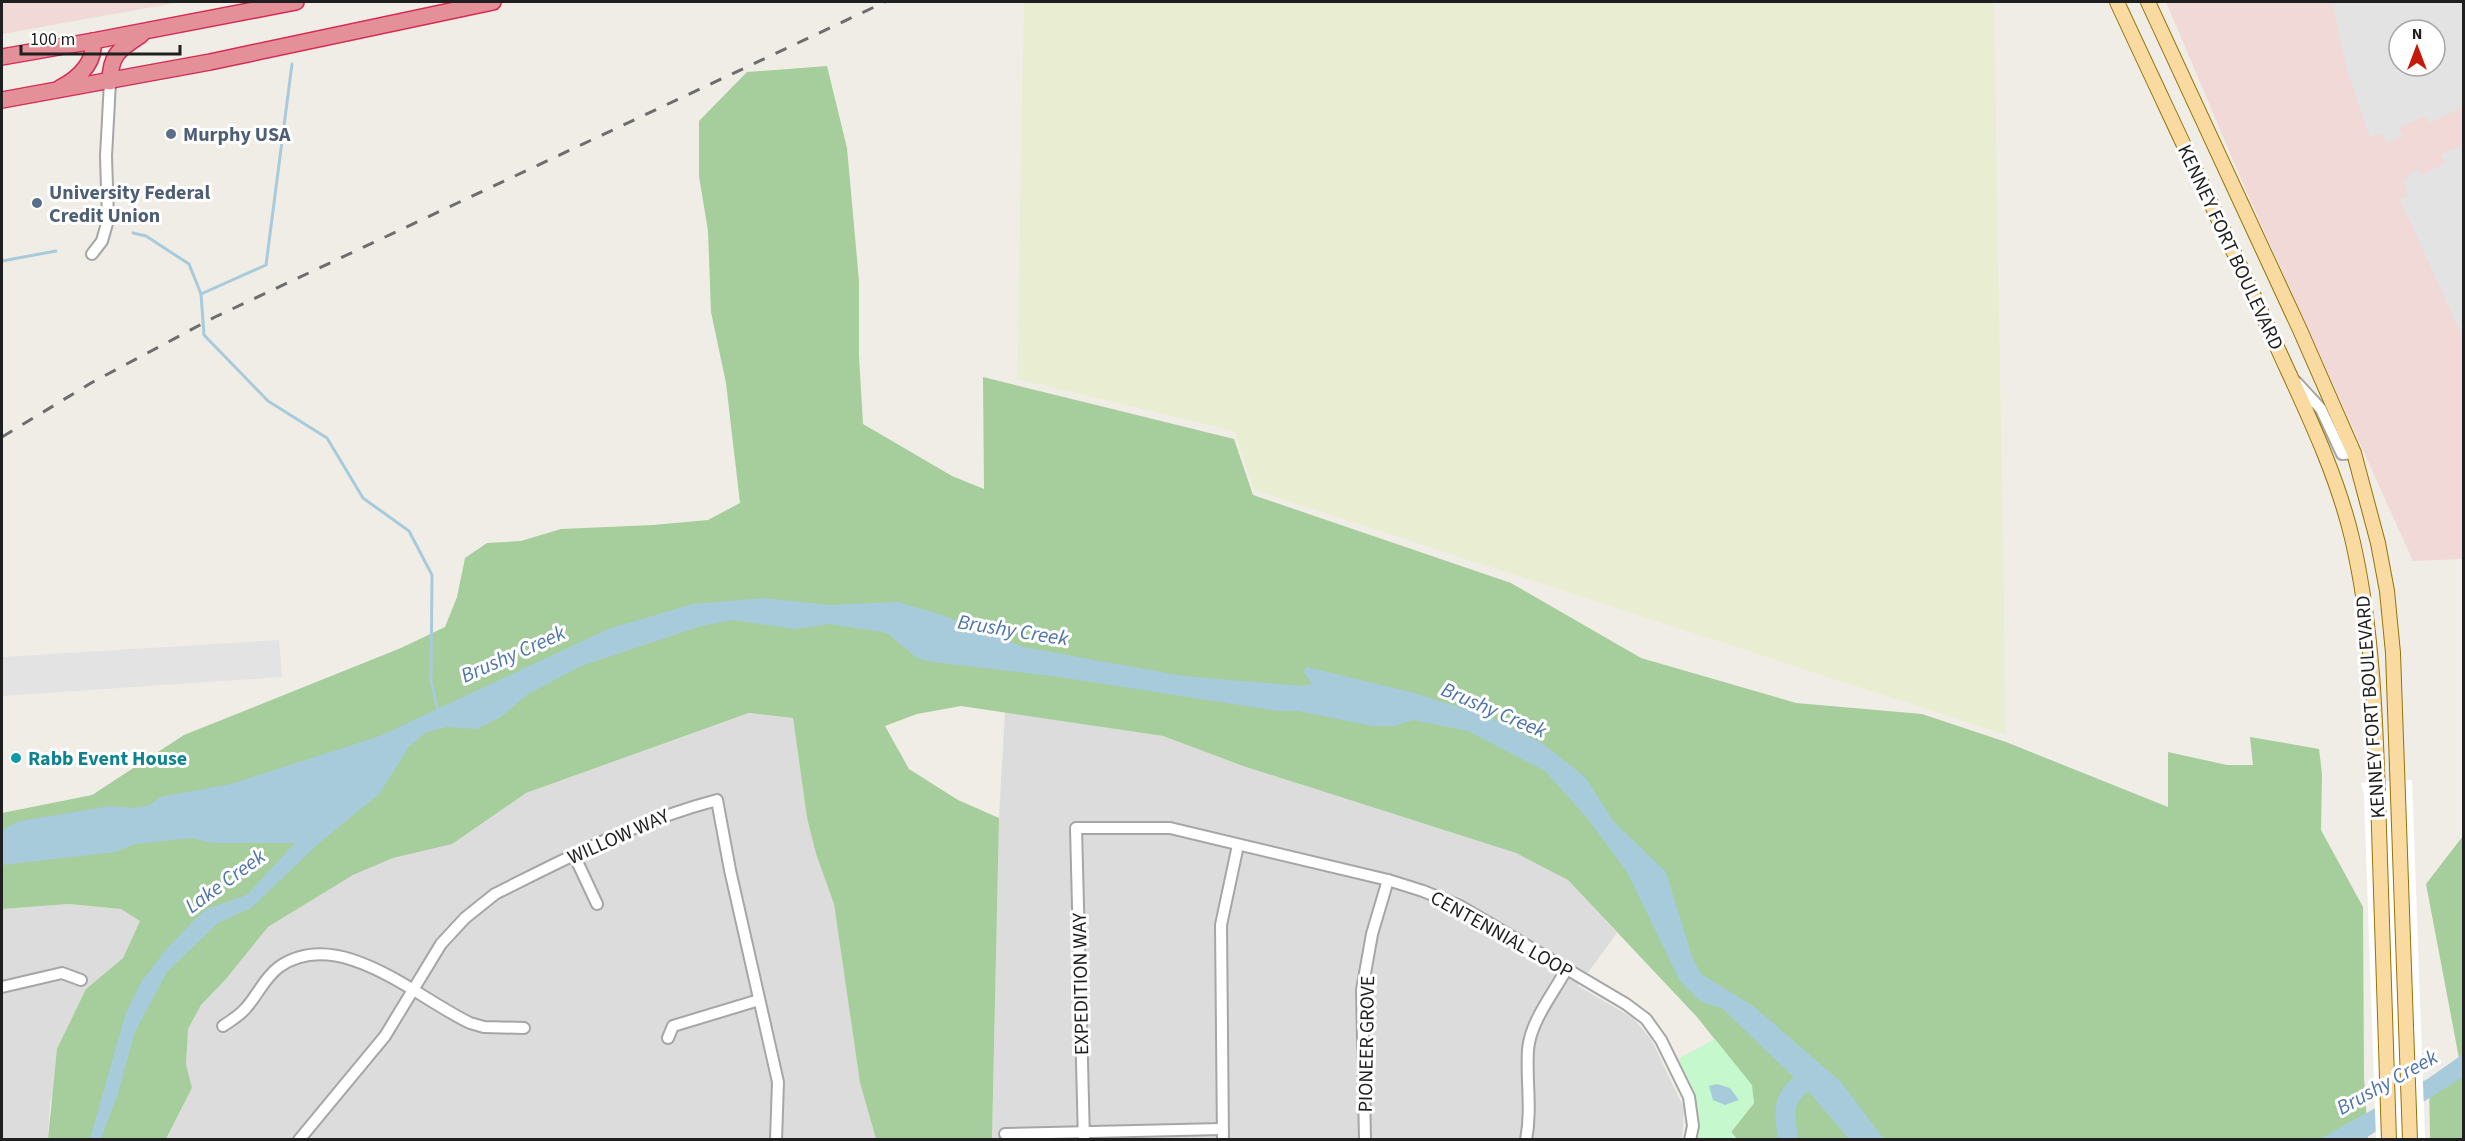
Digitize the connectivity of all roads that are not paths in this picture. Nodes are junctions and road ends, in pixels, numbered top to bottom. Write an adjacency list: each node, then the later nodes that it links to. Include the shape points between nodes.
1 (296, 2): 5 (highway)
2 (493, 2): 8 (highway)
3 (2117, 2): 12 (main road, KENNEY FORT BOULEVARD)
4 (2148, 2): 13 (main road, KENNEY FORT BOULEVARD)
5 (146, 31): 6 (highway); 8 (highway, via 114,55)
6 (93, 41): 7 (highway); 9 (highway, via 94,55 88,65 69,84)
7 (2, 57)
8 (110, 81): 9 (highway); 11 (street, via 108,220 102,241)
9 (55, 91): 10 (highway)
10 (2, 100)
11 (92, 254)
12 (2290, 375): 13 (street, via 2321,409 2342,454); 35 (main road, KENNEY FORT BOULEVARD, via 2333,472 2363,594 2378,782)
13 (2354, 453): 36 (main road, KENNEY FORT BOULEVARD, via 2378,543 2393,653)
14 (1076, 828): 15 (street, CENTENNIAL LOOP, via 1170,828); 29 (street, EXPEDITION WAY)
15 (1238, 845): 17 (street, CENTENNIAL LOOP); 28 (street, via 1221,925)
16 (574, 855): 18 (street); 22 (street, WILLOW WAY, via 477,906 441,944); 23 (street, WILLOW WAY, via 637,825 717,800)
17 (1388, 880): 19 (street, CENTENNIAL LOOP, via 1460,906); 32 (street, PIONEER GROVE, via 1372,934 1362,990)
18 (597, 904)
19 (1566, 970): 33 (street, via 1532,1032 1528,1049 1530,1119); 34 (street, CENTENNIAL LOOP, via 1646,1019 1689,1097 1693,1126)
20 (81, 980): 21 (street, via 62,973)
21 (2, 987)
22 (412, 991): 24 (street, via 349,957 310,955 288,962 269,975 244,1010); 25 (street, via 470,1023); 30 (street, WILLOW WAY, via 385,1036)
23 (759, 1000): 26 (street, via 673,1026); 31 (street, WILLOW WAY, via 778,1082)
24 (223, 1026)
25 (524, 1028)
26 (668, 1038)
27 (1005, 1134): 29 (street)
28 (1222, 1134): 29 (street)
29 (1084, 1136)
30 (304, 1138)
31 (776, 1140)
32 (1365, 1140)
33 (1526, 1140)
34 (1690, 1140)
35 (2390, 1140)
36 (2410, 1140)

